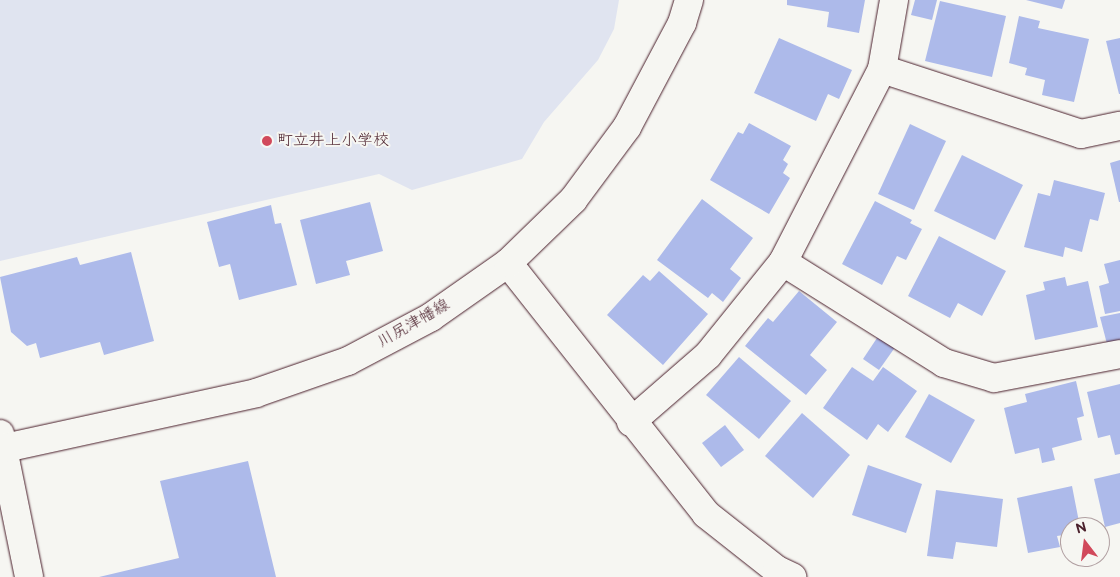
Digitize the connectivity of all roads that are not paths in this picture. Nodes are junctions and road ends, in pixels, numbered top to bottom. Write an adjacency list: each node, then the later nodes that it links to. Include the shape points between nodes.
1 (688, 0): 6 (street, 川尻津幡線, via 682,23 627,128 573,200)
2 (894, 0): 3 (street)
3 (882, 69): 4 (street, via 1081,134); 5 (street)
4 (1120, 126)
5 (783, 262): 7 (street, via 944,362 994,378); 8 (street, via 708,354)
6 (508, 263): 8 (street); 9 (street, 川尻津幡線, via 431,317 348,361 256,393)
7 (1120, 354)
8 (631, 422): 11 (street, via 706,514 777,570)
9 (1, 444): 10 (street)
10 (29, 577)
11 (791, 577)

